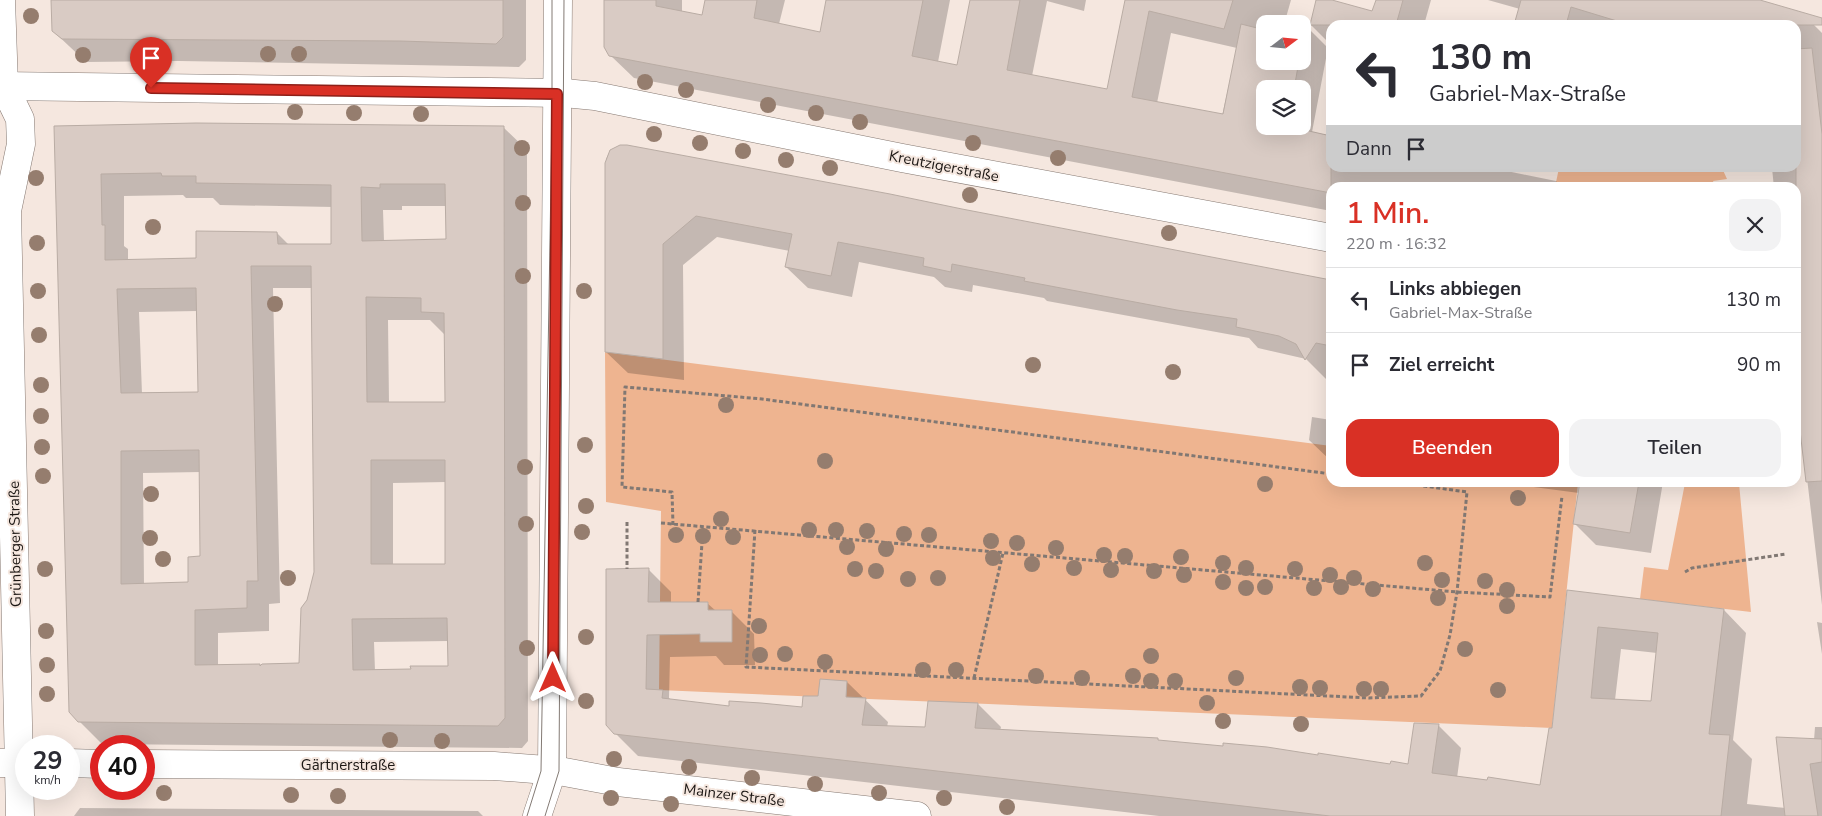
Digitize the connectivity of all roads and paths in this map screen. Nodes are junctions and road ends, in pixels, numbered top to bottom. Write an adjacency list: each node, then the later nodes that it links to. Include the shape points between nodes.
1 (1, 0): 3 (street, Grünberger Straße)
2 (558, 0): 4 (street)
3 (1, 89): 4 (street, Kreutzigerstraße); 6 (street, Grünberger Straße, via 20,119 21,144)
4 (557, 94): 7 (street, Kreutzigerstraße, via 595,96 902,158); 25 (street)
5 (0, 185): 6 (street, Grünberger Straße)
6 (7, 211): 23 (street, Grünberger Straße)
7 (1326, 237)
8 (1326, 473): 13 (path, via 762,399 625,386 622,488 672,492)
9 (1431, 487): 20 (path, via 1467,492)
10 (1562, 496): 20 (path, via 1550,597)
11 (627, 522): 18 (path)
12 (661, 523): 13 (path)
13 (673, 525): 14 (path)
14 (703, 528): 15 (path); 21 (path)
15 (755, 530): 16 (path); 22 (path, via 746,667)
16 (1003, 553): 20 (path); 22 (path)
17 (1786, 554): 19 (path, via 1692,568)
18 (627, 569)
19 (1685, 572)
20 (1457, 592): 22 (path, via 1440,671 1421,696 1369,698)
21 (698, 602)
22 (974, 678)
23 (15, 763)
24 (155, 764): 25 (street, Gärtnerstraße, via 494,766)
25 (552, 771): 28 (street); 29 (street, Mainzer Straße, via 618,782)
26 (18, 800): 27 (street, Grünberger Straße)
27 (20, 816)
28 (537, 816)
29 (917, 816)

